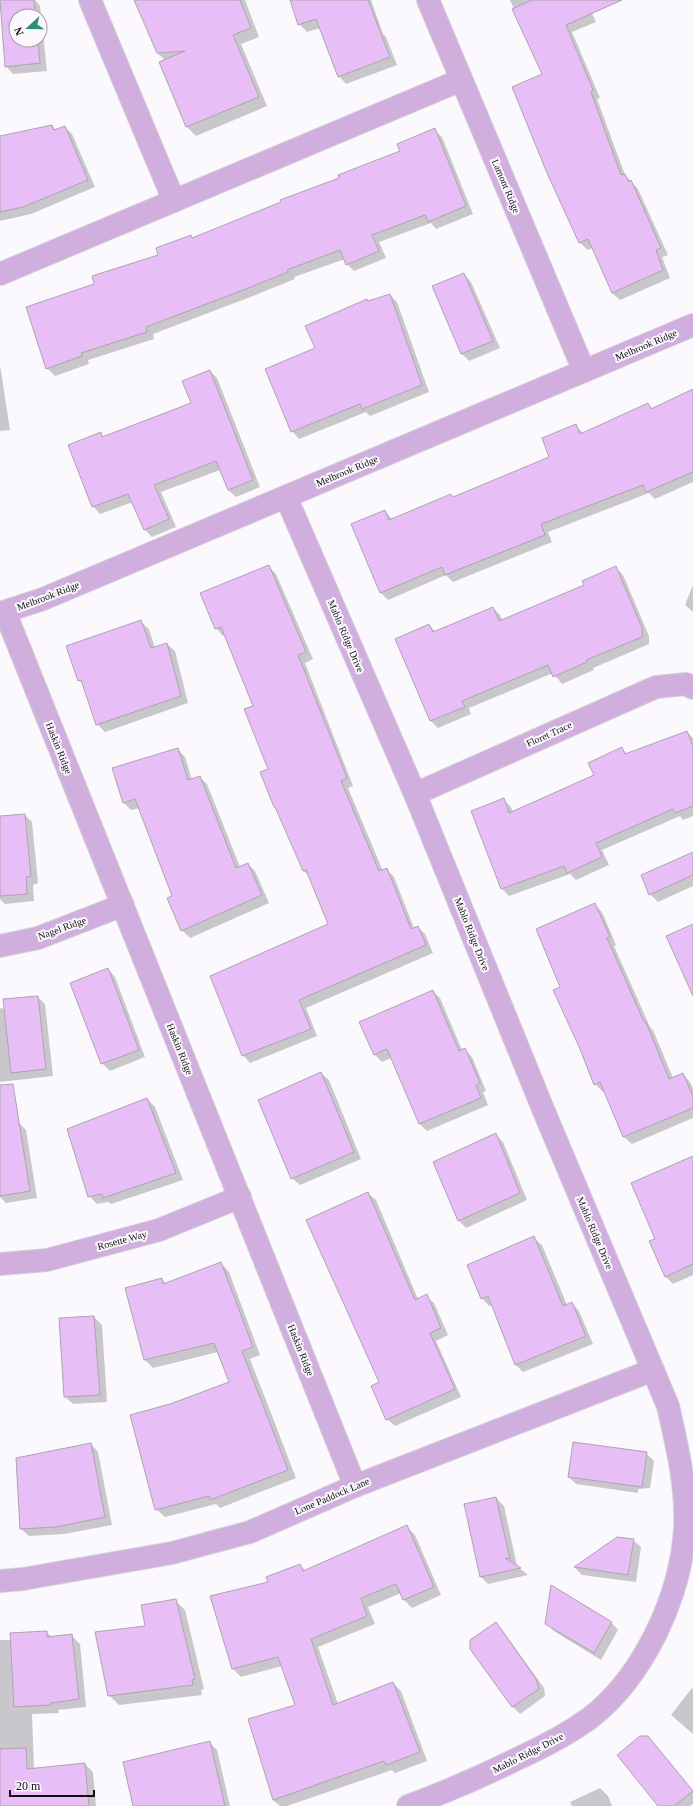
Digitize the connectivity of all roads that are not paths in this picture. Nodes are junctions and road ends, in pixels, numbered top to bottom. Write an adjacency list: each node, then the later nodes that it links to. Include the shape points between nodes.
1 (90, 0): 4 (street)
2 (428, 0): 3 (street, Lamont Ridge)
3 (462, 80): 4 (street); 7 (street, Lamont Ridge)
4 (174, 201): 5 (street)
5 (0, 274)
6 (693, 325): 7 (street, Melbrook Ridge)
7 (584, 371): 8 (street, Melbrook Ridge)
8 (286, 497): 9 (street, Melbrook Ridge, via 43,599); 11 (street, Mablo Ridge Drive)
9 (2, 613): 12 (street, Haskin Ridge)
10 (690, 686): 11 (street, Floret Trace, via 656,687)
11 (414, 794): 16 (street, Mablo Ridge Drive)
12 (123, 905): 13 (street, Nagel Ridge, via 38,938); 14 (street, Haskin Ridge)
13 (0, 946)
14 (240, 1197): 15 (street, Rosette Way, via 159,1230 47,1260); 17 (street, Haskin Ridge)
15 (0, 1264)
16 (653, 1370): 17 (street, Lone Paddock Lane); 19 (street, Mablo Ridge Drive, via 668,1406 677,1444 684,1490 685,1529 672,1598 653,1638 627,1680 590,1718 529,1754)
17 (356, 1486): 18 (street, Lone Paddock Lane, via 250,1532 172,1553 31,1578)
18 (0, 1581)
19 (408, 1806)

